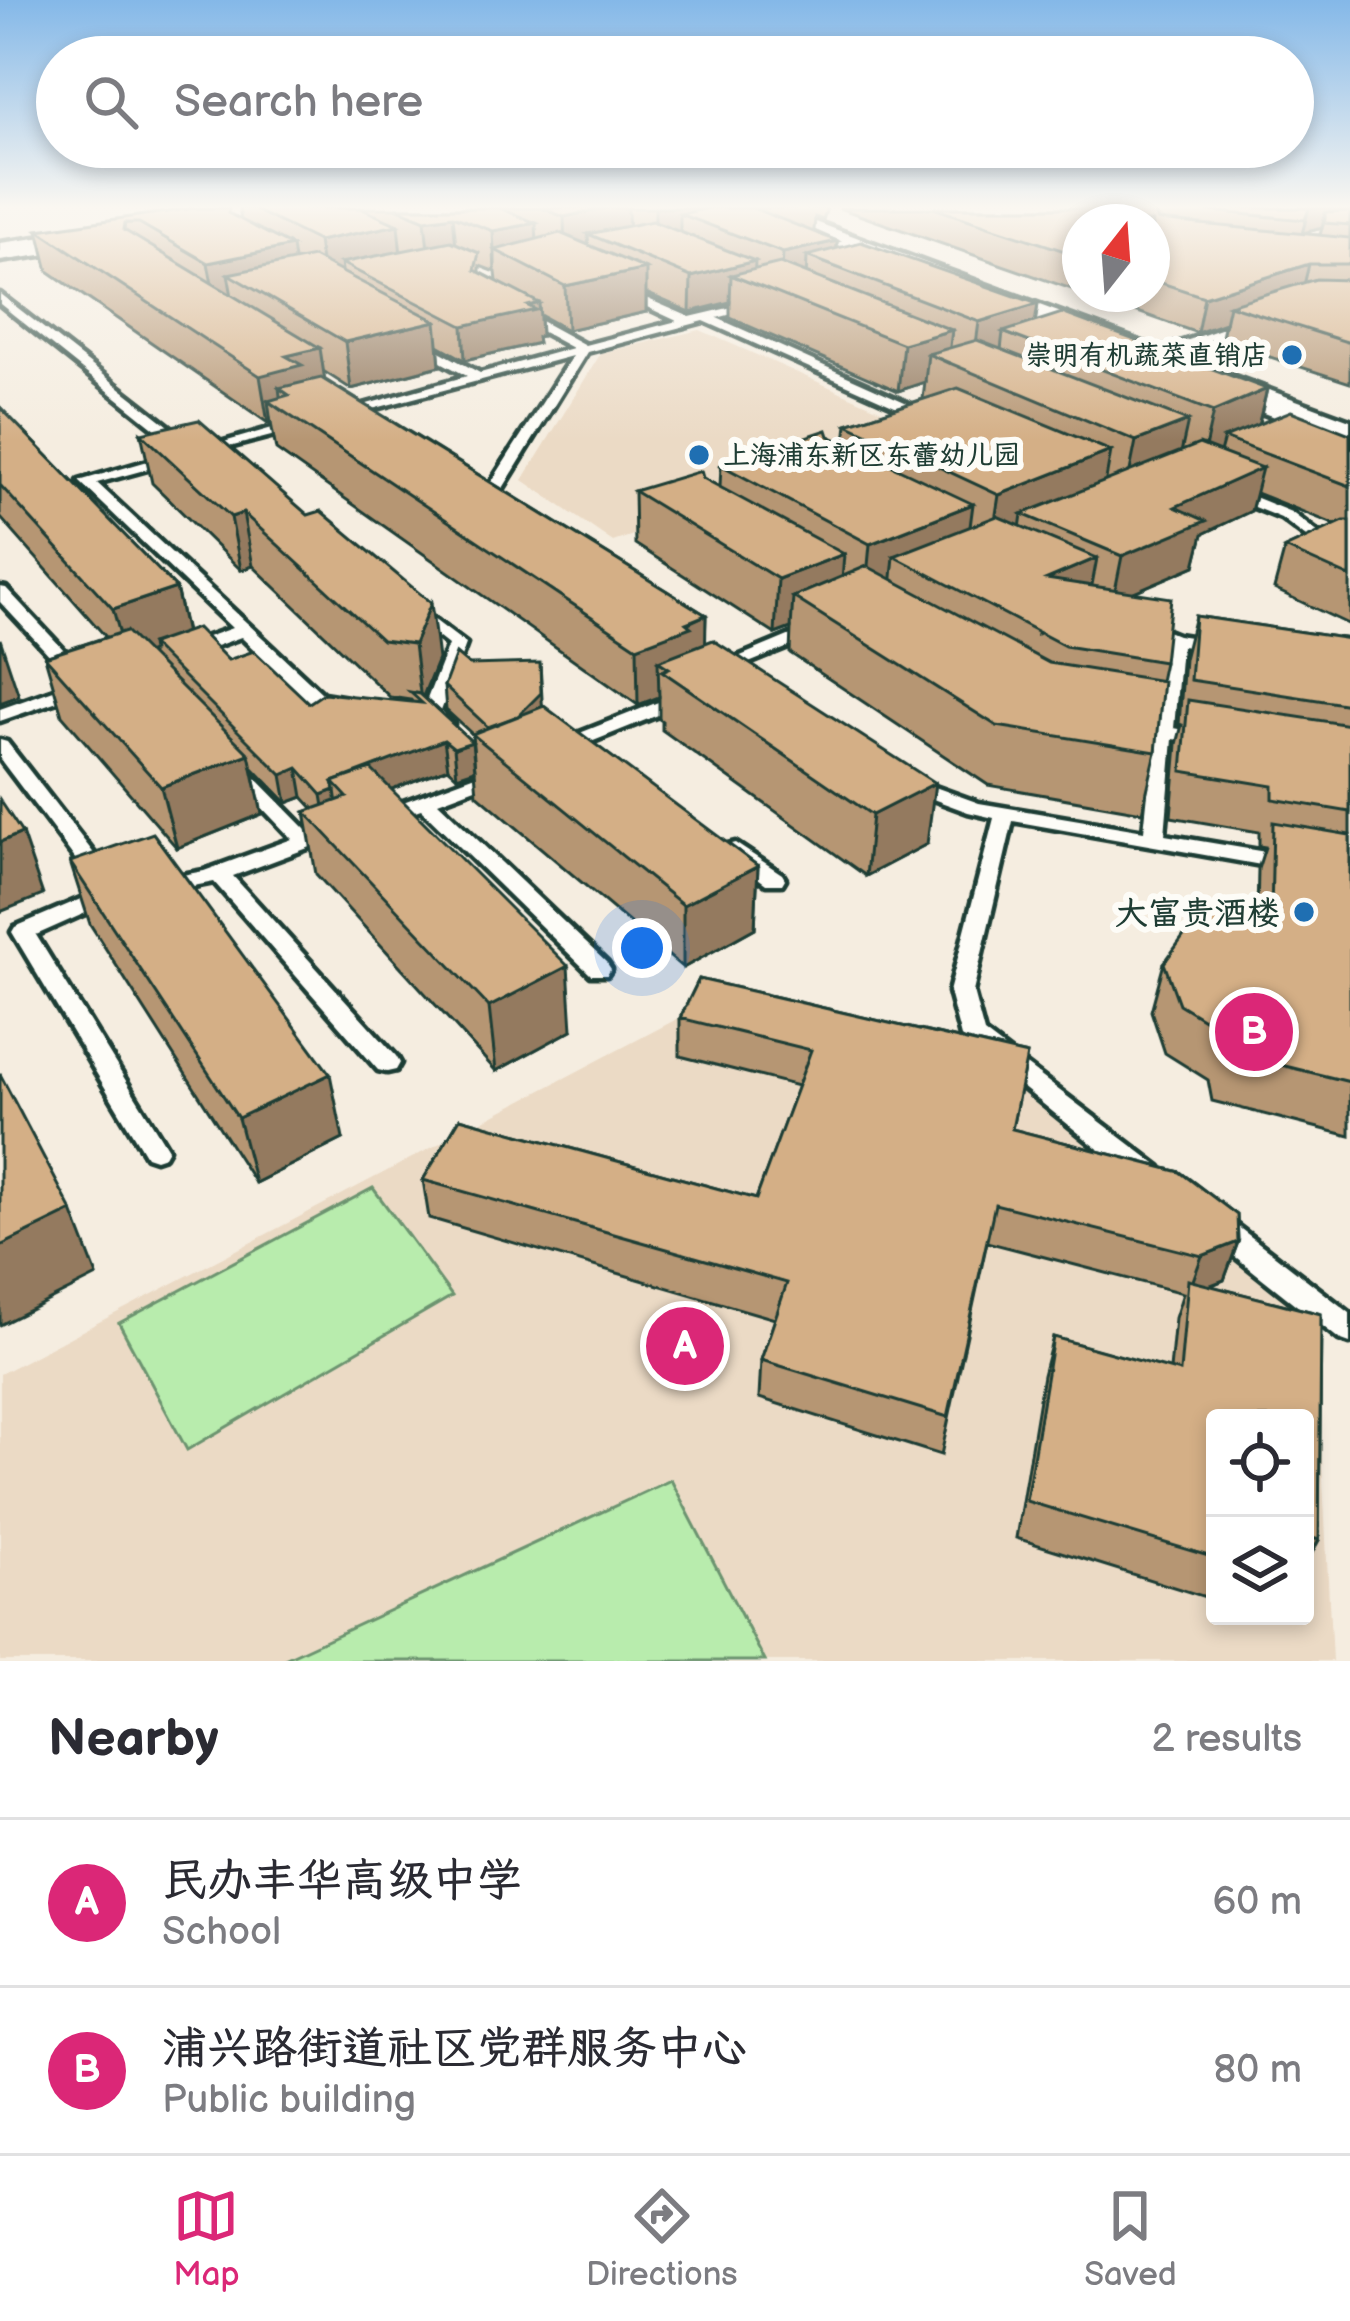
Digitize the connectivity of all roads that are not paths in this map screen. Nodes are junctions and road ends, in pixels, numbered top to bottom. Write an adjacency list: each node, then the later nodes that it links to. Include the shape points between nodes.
1 (608, 286): 9 (lane)
2 (943, 286): 18 (street)
3 (985, 286): 12 (street)
4 (757, 289): 7 (lane, via 777,298)
5 (0, 298): 20 (lane)
6 (504, 306): 11 (lane)
7 (705, 317): 9 (lane); 15 (lane)
8 (1261, 319): 12 (lane)
9 (688, 321): 11 (lane)
10 (399, 334): 13 (lane)
11 (583, 349): 13 (lane); 24 (lane)
12 (1162, 351): 17 (street)
13 (478, 377): 19 (lane, via 362,416 343,404)
14 (914, 395): 15 (lane)
15 (895, 401): 16 (lane)
16 (937, 419)
17 (1350, 422)
18 (1350, 434)
19 (215, 447): 20 (lane); 21 (lane)
20 (194, 452): 31 (lane, via 86,481)
21 (232, 461)
22 (1209, 484): 26 (lane, via 1286,515)
23 (466, 494): 24 (lane)
24 (484, 506): 25 (lane)
25 (502, 518)
26 (1340, 555)
27 (0, 592): 40 (lane, via 95,682)
28 (405, 602): 39 (lane, via 457,644)
29 (845, 618): 36 (lane)
30 (1133, 622): 32 (lane)
31 (244, 630): 35 (lane); 37 (lane, via 317,699)
32 (1173, 640): 33 (lane); 42 (lane)
33 (1240, 649)
34 (710, 653): 36 (lane)
35 (158, 660)
36 (724, 678): 43 (lane)
37 (363, 704)
38 (408, 710): 39 (lane)
39 (431, 712): 44 (lane)
40 (0, 715)
41 (1118, 724): 42 (lane)
42 (1164, 732): 45 (lane); 53 (lane)
43 (586, 737): 47 (lane); 50 (lane, via 488,766)
44 (463, 743)
45 (1234, 743)
46 (0, 746): 58 (lane)
47 (605, 752)
48 (229, 762): 54 (lane)
49 (898, 776): 51 (lane)
50 (426, 802): 54 (lane); 59 (lane)
51 (1005, 813): 53 (lane); 62 (lane, via 961,992 974,1037)
52 (717, 836): 57 (lane)
53 (1154, 839): 55 (lane)
54 (305, 840): 56 (lane)
55 (1306, 866)
56 (218, 873): 58 (lane); 60 (lane)
57 (774, 879)
58 (113, 894): 61 (lane, via 23,932)
59 (599, 969)
60 (387, 1064)
61 (155, 1149)
62 (1350, 1330)

